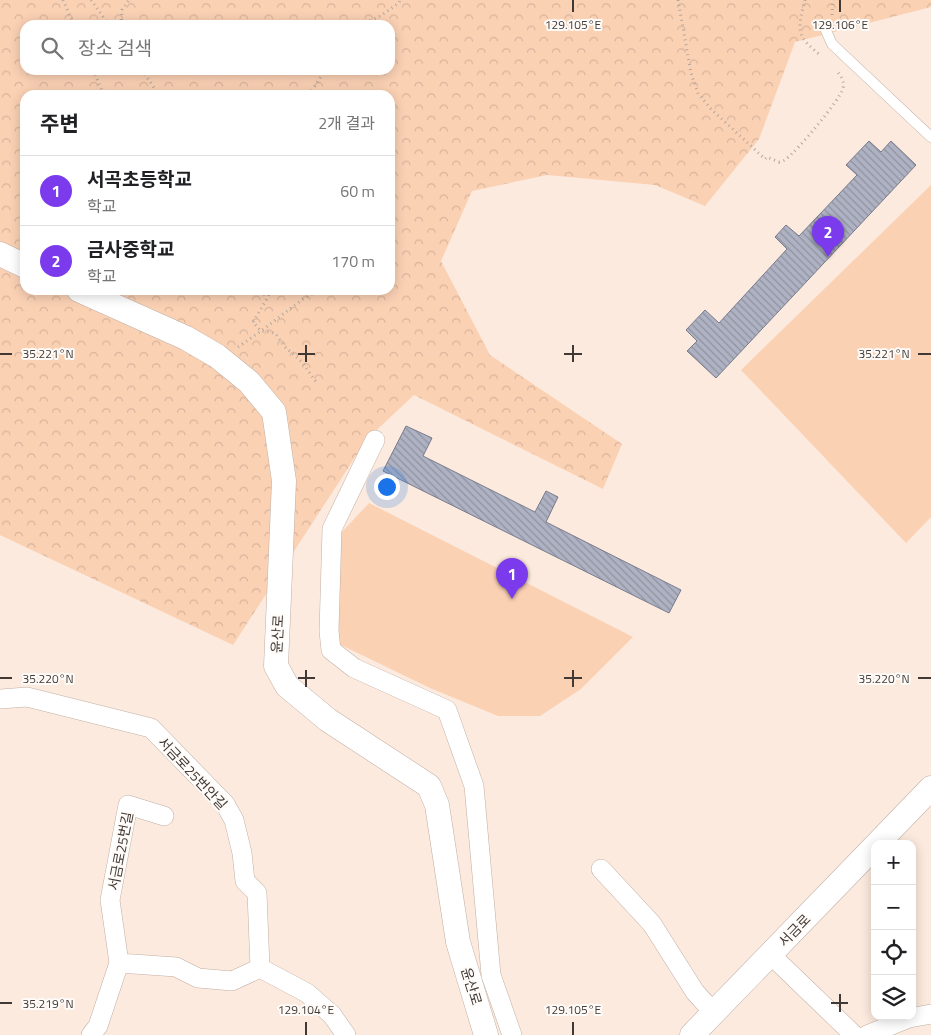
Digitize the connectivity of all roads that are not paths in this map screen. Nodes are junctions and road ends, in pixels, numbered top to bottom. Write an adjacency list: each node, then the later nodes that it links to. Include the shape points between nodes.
1 (824, 26): 2 (lane, via 832,44)
2 (931, 137)
3 (0, 254): 4 (street)
4 (20, 264)
5 (90, 295): 21 (street, 윤산로, via 186,338 217,356 249,382 274,412 284,481 276,666 288,686 328,720 429,786 437,805 458,942)
6 (375, 440): 22 (street, via 332,529 329,631 332,650 354,668 447,710 474,786 491,975)
7 (0, 699): 15 (street, 서금로25번안길, via 27,697 151,728 225,804 234,820 245,881 257,893)
8 (931, 788): 10 (street)
9 (164, 816): 14 (street, 서금로25번길, via 128,805 110,900)
10 (881, 840)
11 (871, 850): 13 (street, 서금로)
12 (601, 869): 16 (street, via 652,924 695,992)
13 (771, 954): 16 (street, 서금로); 23 (street)
14 (119, 963): 15 (street, via 176,967 198,978 232,980); 19 (street, 서금로25번길, via 98,1026)
15 (260, 968): 20 (street, via 307,992 332,1015)
16 (714, 1013): 18 (street, 서금로)
17 (931, 1014): 24 (street, via 909,1018)
18 (696, 1034)
19 (91, 1035)
20 (346, 1035)
21 (486, 1035)
22 (512, 1035)
23 (854, 1035)
24 (867, 1035)

